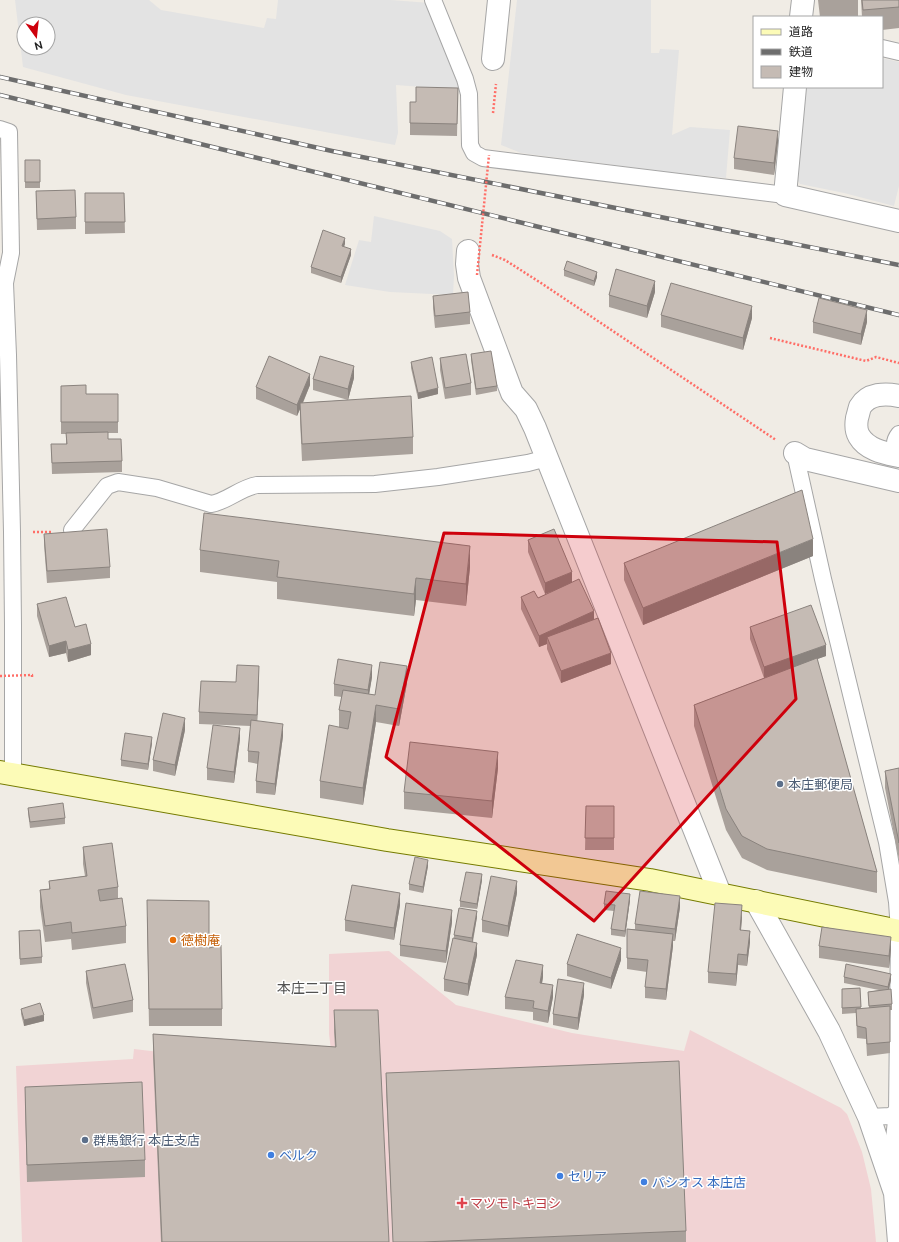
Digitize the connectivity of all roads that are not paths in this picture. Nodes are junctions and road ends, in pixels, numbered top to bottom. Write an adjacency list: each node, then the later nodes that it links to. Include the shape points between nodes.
1 (433, 0): 10 (lane, via 469,94 470,145 474,154 483,158)
2 (499, 0): 7 (street)
3 (803, 0): 4 (street)
4 (801, 16)
5 (883, 48): 6 (lane)
6 (899, 52)
7 (493, 59)
8 (795, 88): 10 (street)
9 (0, 129): 20 (lane, via 9,132 11,253 5,283 13,625)
10 (785, 196): 11 (street)
11 (899, 221)
12 (479, 253): 17 (street, via 467,264 469,278 512,393 526,409)
13 (899, 396): 16 (street, via 878,394 867,399 860,407 856,424 858,436 867,445 879,452)
14 (899, 434): 16 (lane, via 895,446)
15 (795, 453): 18 (street, via 805,459); 23 (lane, via 887,842 898,902)
16 (899, 455)
17 (547, 458): 19 (lane, via 438,477 375,484 257,485 233,494 219,503 211,504 157,488 118,482 107,486); 21 (street)
18 (899, 481)
19 (72, 530)
20 (6, 773): 21 (street, via 387,840 650,880)
21 (720, 894): 22 (street)
22 (756, 902): 23 (street); 25 (street, via 829,1032)
23 (899, 932): 24 (lane)
24 (897, 1112): 25 (lane, via 890,1116); 26 (lane, via 894,1139 898,1164)
25 (869, 1117): 26 (street)
26 (897, 1195): 27 (street)
27 (899, 1242)

